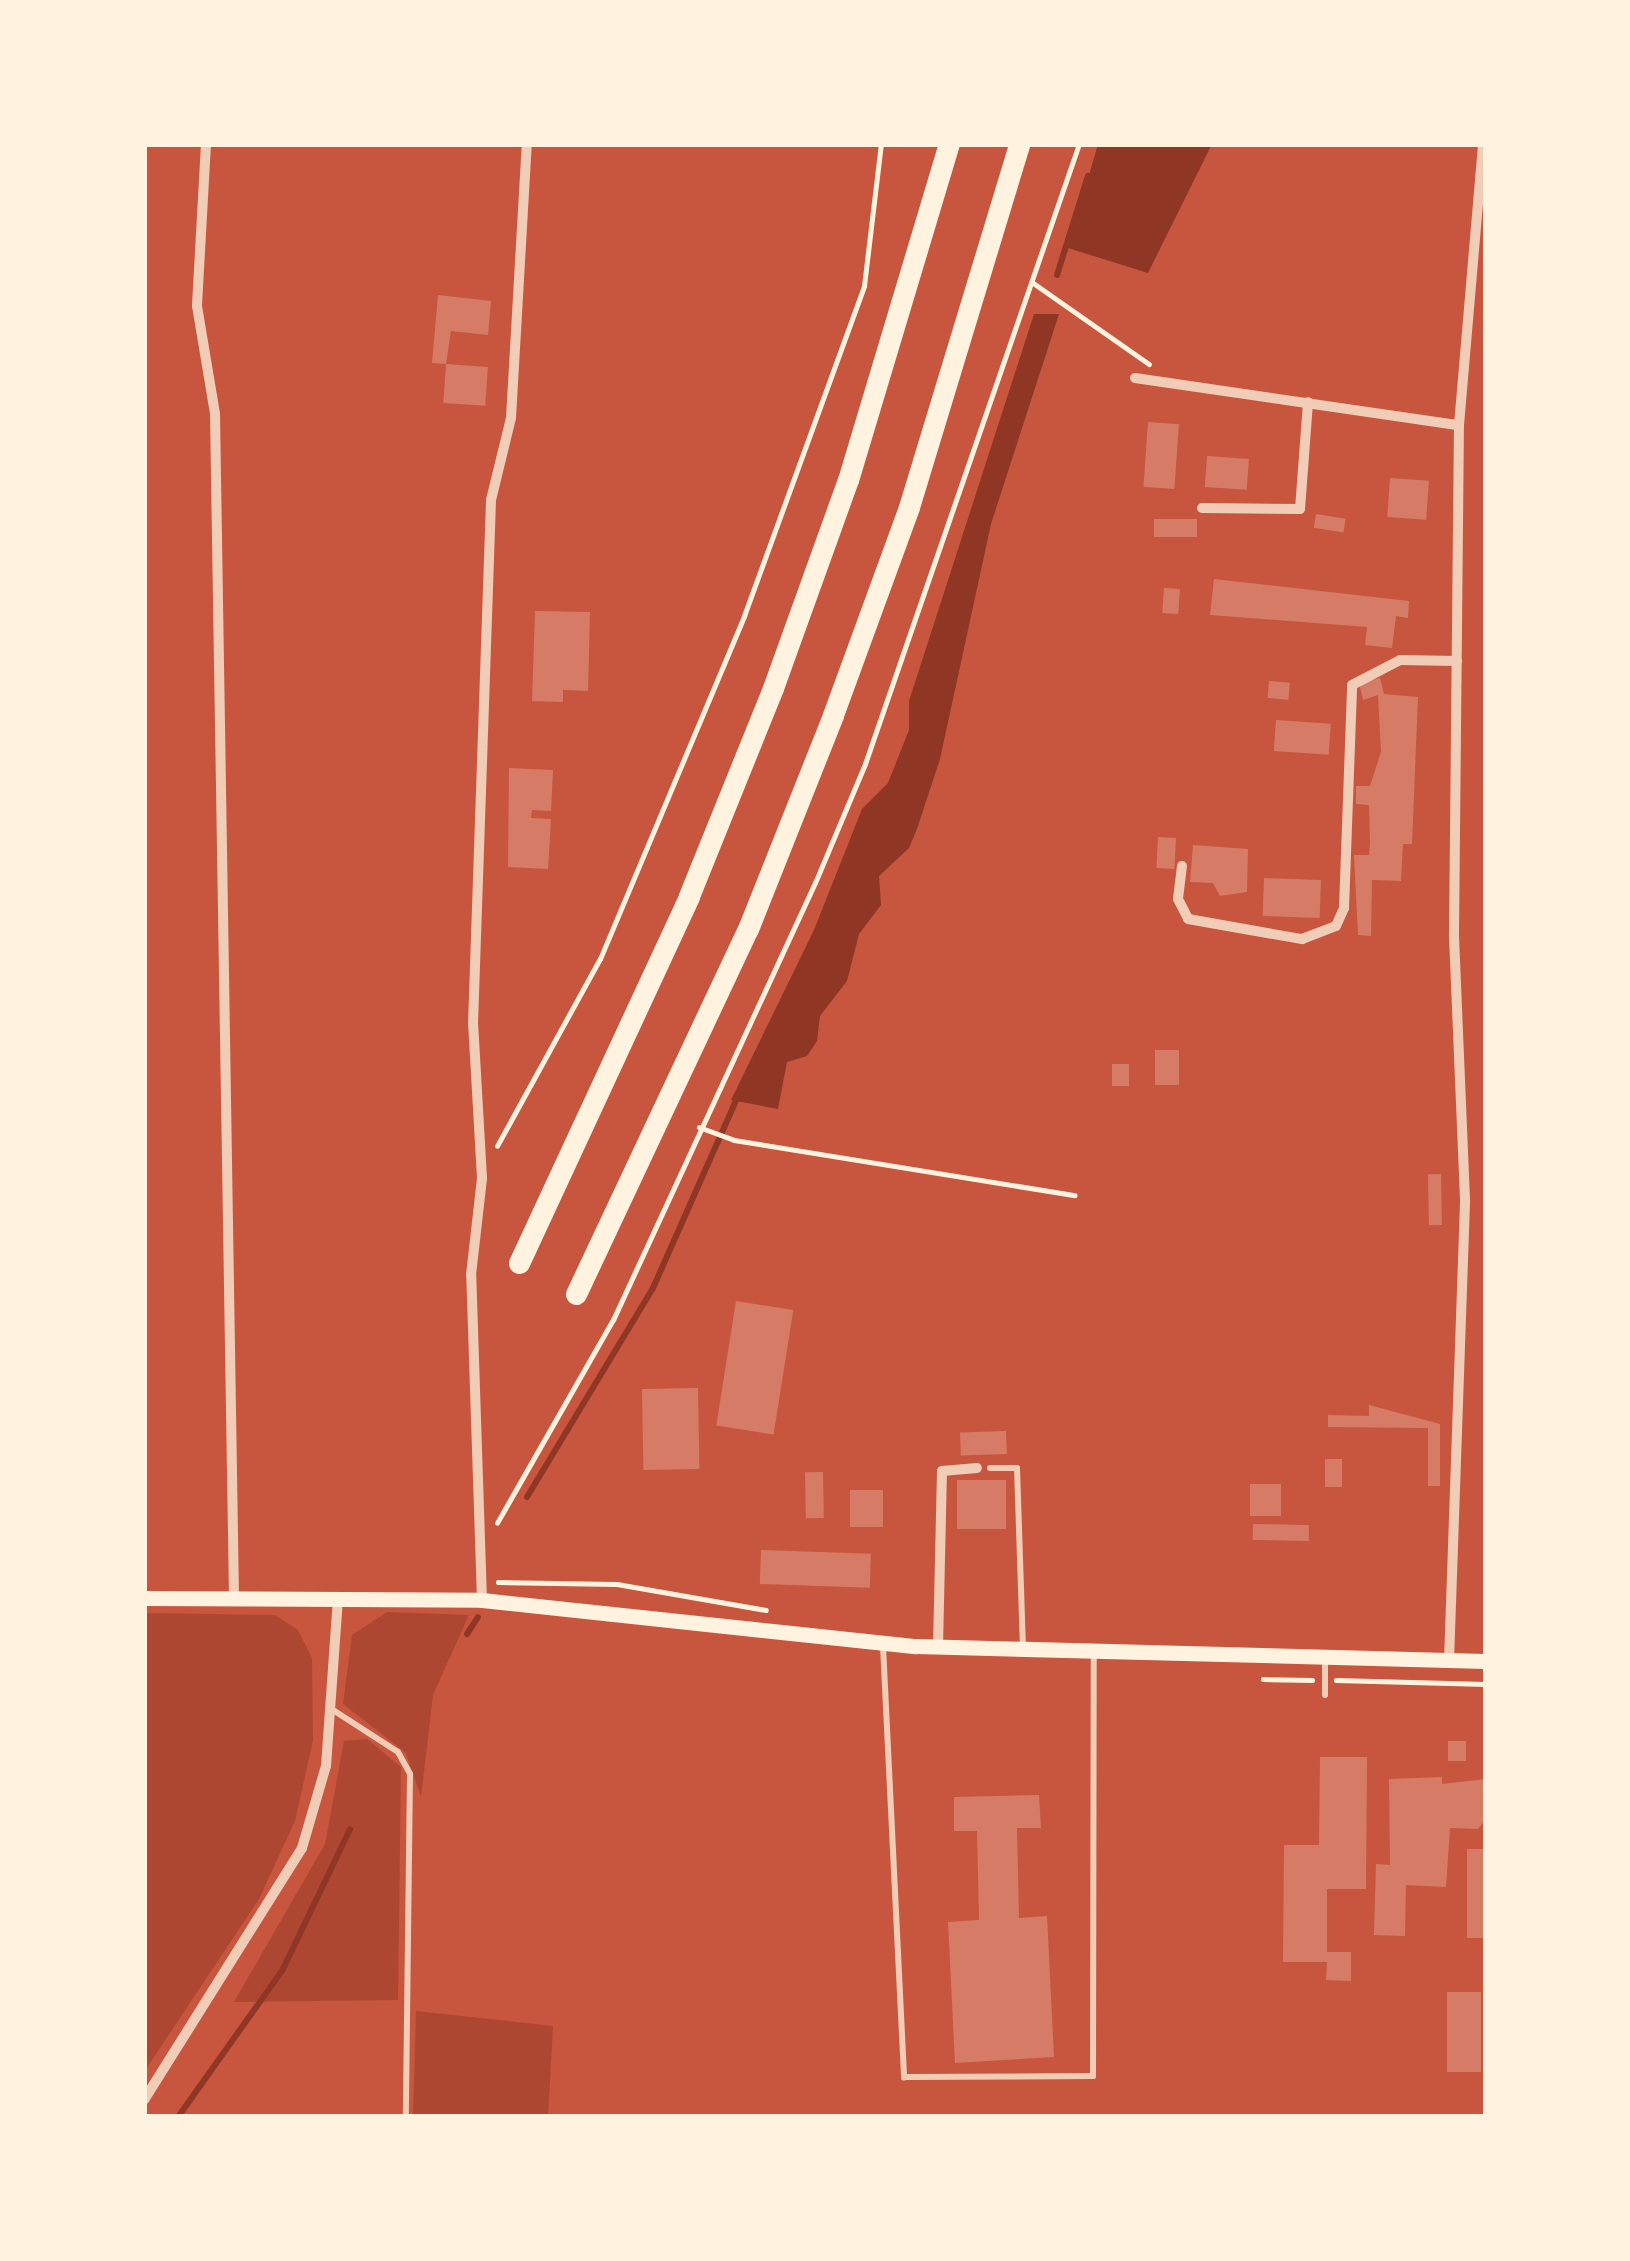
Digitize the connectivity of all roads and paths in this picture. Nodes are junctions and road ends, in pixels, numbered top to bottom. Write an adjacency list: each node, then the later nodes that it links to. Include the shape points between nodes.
1 (206, 144): 25 (street, via 197,306 217,454)
2 (527, 144): 17 (street, via 511,418 491,500 473,1024)
3 (880, 144): 17 (path, via 864,286 744,616 600,959)
4 (949, 144): 19 (highway, via 855,458 773,688 689,896)
5 (1019, 144): 20 (highway, via 909,507 833,715 748,929)
6 (1079, 144): 8 (path)
7 (1483, 144): 12 (street)
8 (1032, 282): 10 (path, via 1132,345); 16 (path, via 865,764)
9 (1136, 378): 10 (street)
10 (1162, 381): 11 (street)
11 (1308, 402): 12 (street); 13 (street, via 1300,509)
12 (1459, 424): 14 (street)
13 (1202, 508)
14 (1457, 661): 15 (street, via 1400,659 1352,685 1344,908 1336,926 1301,939 1188,919 1178,899); 34 (street, via 1454,934 1465,1199)
15 (1182, 866)
16 (700, 1127): 18 (path, via 734,1140); 22 (path, via 614,1320)
17 (482, 1178): 22 (street, via 471,1275)
18 (1075, 1195)
19 (519, 1263)
20 (576, 1294)
21 (984, 1468): 30 (street, via 941,1471); 31 (lane, via 1017,1468)
22 (481, 1550): 23 (street)
23 (482, 1582): 27 (street); 28 (path, via 617,1584)
24 (144, 1598): 25 (main road)
25 (233, 1599): 26 (main road)
26 (338, 1600): 27 (main road); 40 (street)
27 (482, 1600): 29 (main road)
28 (782, 1612)
29 (883, 1642): 30 (main road); 32 (lane, via 904,2078 1094,2076)
30 (938, 1647): 31 (main road)
31 (1023, 1651): 32 (main road)
32 (1094, 1653): 33 (main road)
33 (1325, 1659): 34 (main road); 37 (lane)
34 (1449, 1661): 35 (main road)
35 (1486, 1661)
36 (1263, 1679): 37 (path)
37 (1325, 1680): 38 (path); 39 (lane)
38 (1486, 1684)
39 (1325, 1695)
40 (331, 1709): 41 (street, via 326,1766 302,1848); 42 (lane, via 398,1752 410,1774)
41 (144, 2099)
42 (406, 2117)

